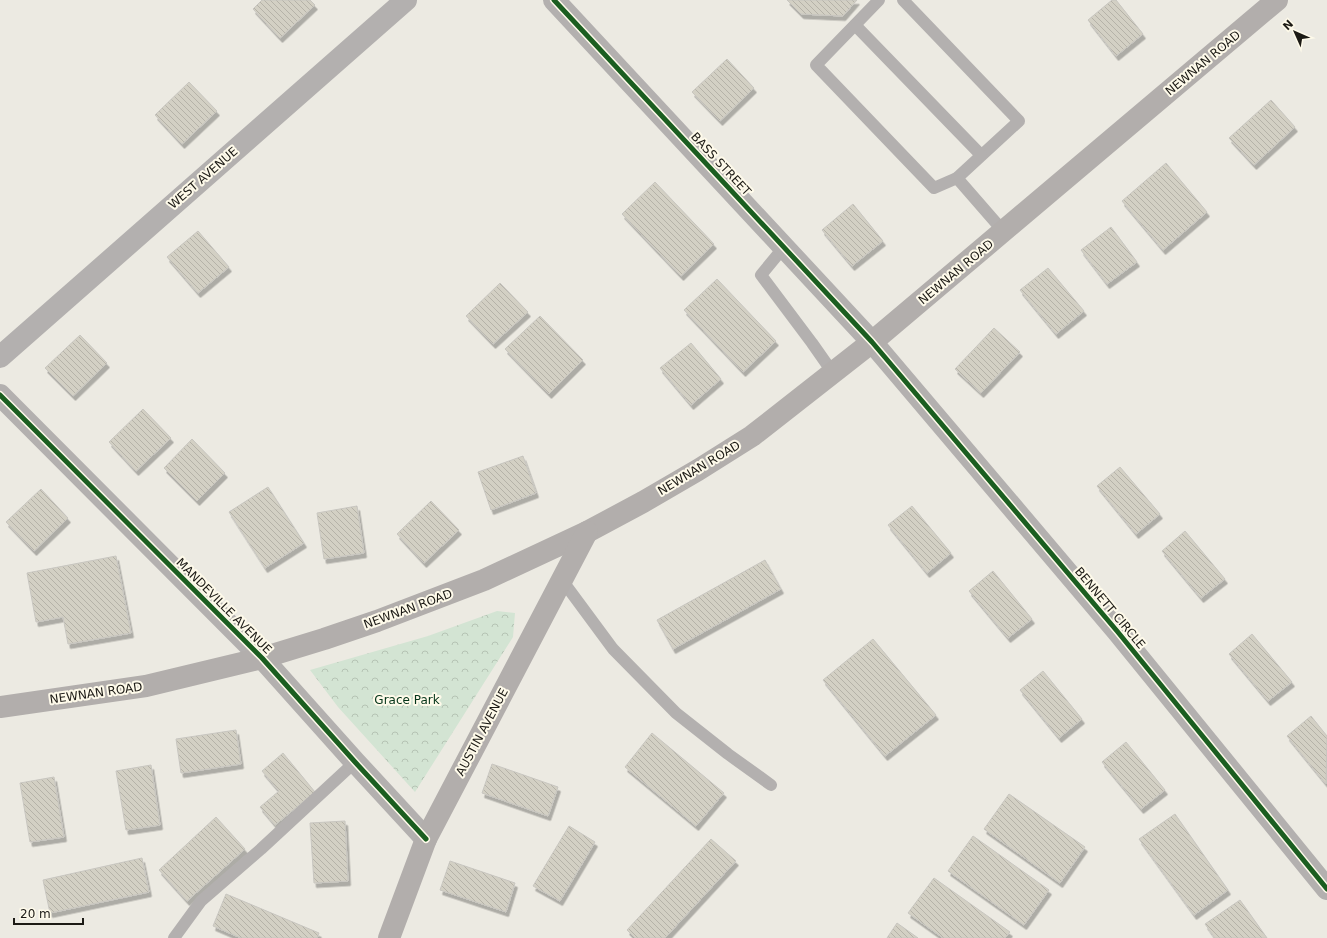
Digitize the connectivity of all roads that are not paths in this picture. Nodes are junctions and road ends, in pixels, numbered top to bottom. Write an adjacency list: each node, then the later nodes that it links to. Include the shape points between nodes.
1 (406, 0): 12 (street, WEST AVENUE)
2 (554, 0): 10 (street, BASS STREET)
3 (879, 0): 6 (lane)
4 (903, 0): 7 (lane, via 1019,121)
5 (1277, 0): 9 (main road, NEWNAN ROAD)
6 (855, 25): 7 (lane); 8 (lane, via 816,65 934,188)
7 (981, 155): 8 (lane)
8 (957, 178): 9 (lane)
9 (1004, 232): 11 (main road, NEWNAN ROAD)
10 (784, 247): 11 (street, BASS STREET); 13 (lane, via 761,275)
11 (872, 342): 13 (main road, NEWNAN ROAD); 22 (street, BENNETT CIRCLE, via 1117,631)
12 (0, 357)
13 (833, 374): 15 (main road, NEWNAN ROAD, via 752,436 698,470)
14 (0, 395): 17 (street, MANDEVILLE AVENUE)
15 (587, 532): 16 (main road, AUSTIN AVENUE); 17 (main road, NEWNAN ROAD, via 484,580 431,601)
16 (562, 580): 20 (lane, via 613,649 676,713); 21 (main road, AUSTIN AVENUE)
17 (262, 658): 18 (main road, NEWNAN ROAD, via 146,686); 19 (street, MANDEVILLE AVENUE)
18 (0, 707)
19 (355, 762): 21 (street, MANDEVILLE AVENUE); 23 (lane, via 201,902)
20 (771, 785)
21 (426, 839): 24 (main road, AUSTIN AVENUE)
22 (1327, 889)
23 (174, 938)
24 (389, 938)

